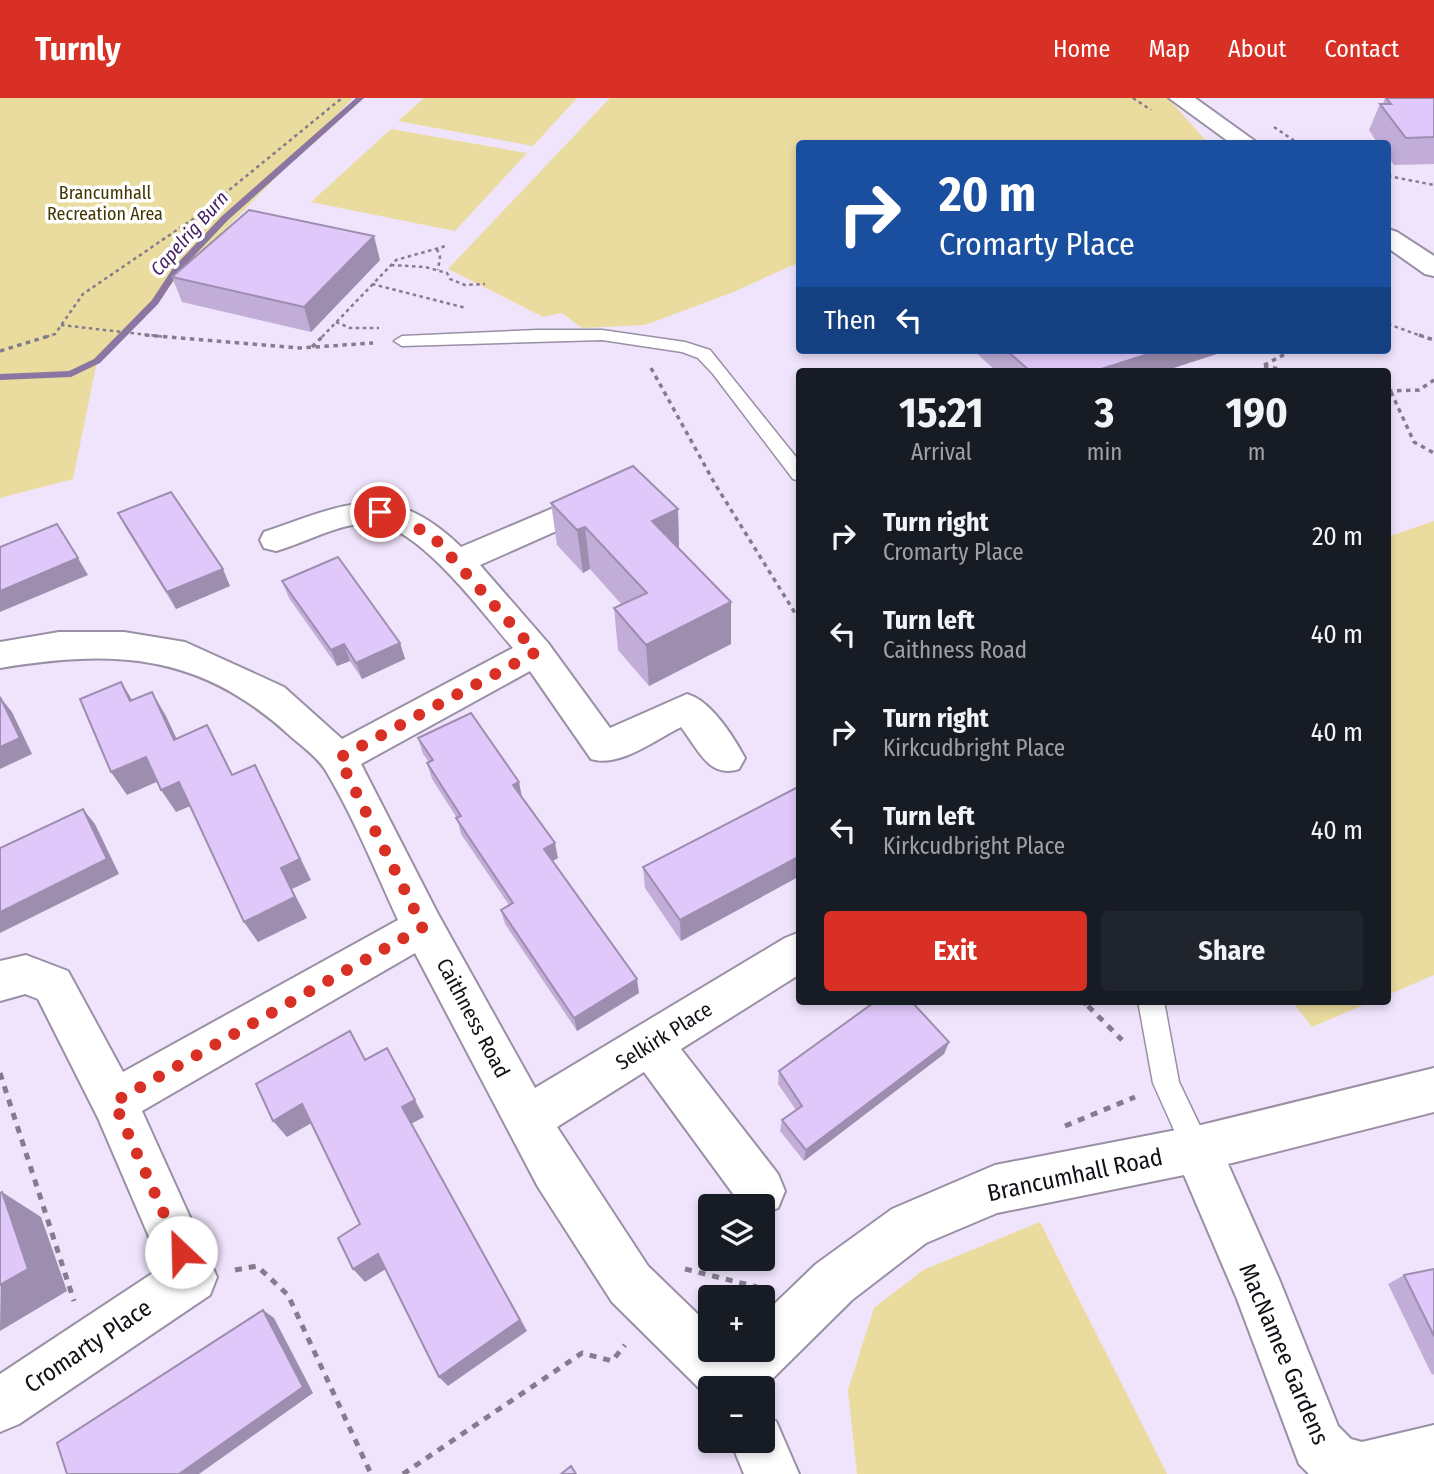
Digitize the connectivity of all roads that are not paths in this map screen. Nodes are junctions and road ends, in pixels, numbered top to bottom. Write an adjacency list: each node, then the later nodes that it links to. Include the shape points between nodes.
1 (1180, 98): 2 (street)
2 (1242, 140)
3 (1391, 239): 4 (street)
4 (1434, 268)
5 (402, 341): 6 (lane, via 603,335 685,347 704,354 719,370)
6 (796, 470)
7 (577, 509): 9 (street)
8 (276, 540): 9 (street, via 349,516 380,512 409,522 437,541)
9 (456, 562): 10 (street)
10 (536, 652): 12 (street); 13 (street, via 604,748 687,708)
11 (0, 655): 12 (street, Caithness Road, via 59,645 124,645 185,655 271,697)
12 (339, 758): 14 (street, Caithness Road)
13 (726, 758)
14 (423, 927): 20 (street); 21 (street, Caithness Road)
15 (796, 954): 18 (street, Selkirk Place)
16 (0, 981): 20 (street, via 26,974 53,985)
17 (1152, 1005): 22 (lane, via 1166,1083)
18 (650, 1045): 21 (street, Selkirk Place); 23 (street)
19 (1434, 1090): 22 (street, Brancumhall Road)
20 (114, 1102): 26 (street, Cromarty Place, via 192,1277)
21 (527, 1119): 24 (street, Caithness Road, via 630,1284)
22 (1197, 1149): 25 (street, Brancumhall Road, via 995,1189 909,1226 834,1282); 27 (street, MacNamee Gardens, via 1318,1446 1336,1463 1362,1469)
23 (761, 1191)
24 (723, 1376)
25 (741, 1376)
26 (0, 1405)
27 (1434, 1452)
28 (763, 1453): 29 (street)
29 (772, 1474)

